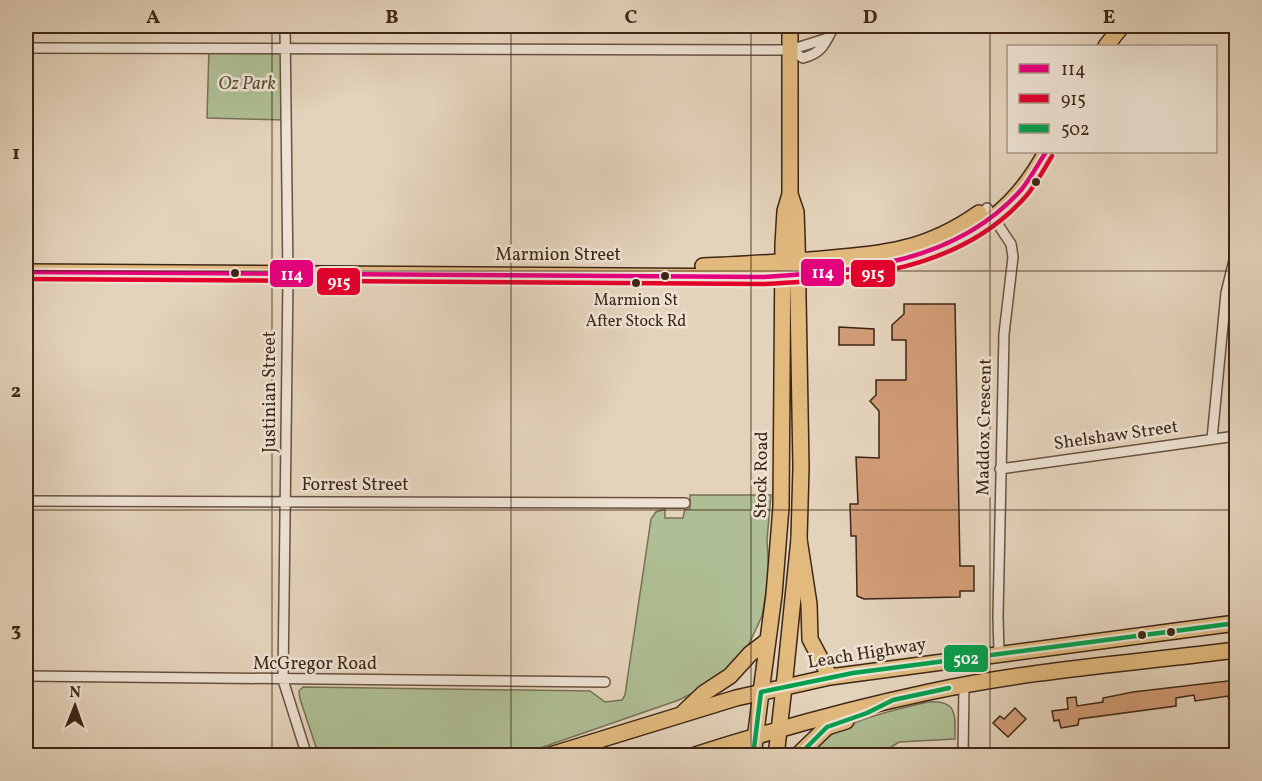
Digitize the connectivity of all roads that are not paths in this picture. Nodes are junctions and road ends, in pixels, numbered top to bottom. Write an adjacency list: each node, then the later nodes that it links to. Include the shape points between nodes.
1 (285, 26): 9 (street, Justinian Street)
2 (790, 26): 10 (main road, Stock Road)
3 (834, 26): 10 (street, via 828,38)
4 (1110, 26): 6 (main road)
5 (1122, 26): 7 (main road)
6 (1095, 45)
7 (1107, 45)
8 (26, 48): 9 (street)
9 (284, 49): 10 (street); 17 (street, Justinian Street)
10 (790, 50): 16 (main road, Stock Road, via 790,194 796,212)
11 (1034, 153): 13 (main road, Marmion Street)
12 (1045, 153): 13 (main road, Marmion Street, via 1027,181)
13 (990, 212): 16 (main road, Marmion Street, via 915,247); 21 (street, Maddox Crescent, via 1011,244 1013,257 1004,334)
14 (1236, 252): 20 (street, via 1227,293)
15 (26, 263): 17 (main road, Marmion Street)
16 (790, 268): 17 (main road, Marmion Street); 25 (main road, Stock Road, via 801,443); 27 (main road, Stock Road, via 781,507)
17 (288, 269): 18 (main road, Marmion Street); 23 (street, Justinian Street)
18 (26, 272)
19 (1236, 436): 20 (street, Shelshaw Street)
20 (1212, 439): 21 (street, Shelshaw Street)
21 (1000, 469): 29 (street, Maddox Crescent)
22 (26, 501): 23 (street, Forrest Street)
23 (286, 502): 24 (street, Forrest Street); 32 (street, Justinian Street)
24 (685, 503)
25 (799, 539): 31 (main road, via 810,639); 35 (main road, Stock Road)
26 (1236, 622): 29 (main road, Leach Highway)
27 (767, 641): 36 (main road, Stock Road); 38 (main road)
28 (1236, 650): 34 (main road)
29 (999, 654): 31 (main road, Leach Highway)
30 (26, 676): 32 (street, McGregor Road)
31 (830, 677): 35 (main road, Leach Highway)
32 (283, 680): 33 (street, McGregor Road); 41 (street, Justinian Street)
33 (605, 681)
34 (964, 685): 37 (main road); 47 (street)
35 (784, 687): 36 (main road, Leach Highway); 39 (main road, Stock Road)
36 (761, 692): 38 (main road, Leach Highway); 40 (main road, Stock Road)
37 (893, 700): 39 (main road); 46 (main road, via 867,714 827,727)
38 (683, 713): 42 (main road, Leach Highway)
39 (779, 729): 40 (main road); 45 (main road, Stock Road)
40 (755, 736): 43 (main road); 44 (main road, Stock Road)
41 (307, 756)
42 (547, 756)
43 (692, 756)
44 (753, 756)
45 (776, 756)
46 (797, 756)
47 (963, 756)

